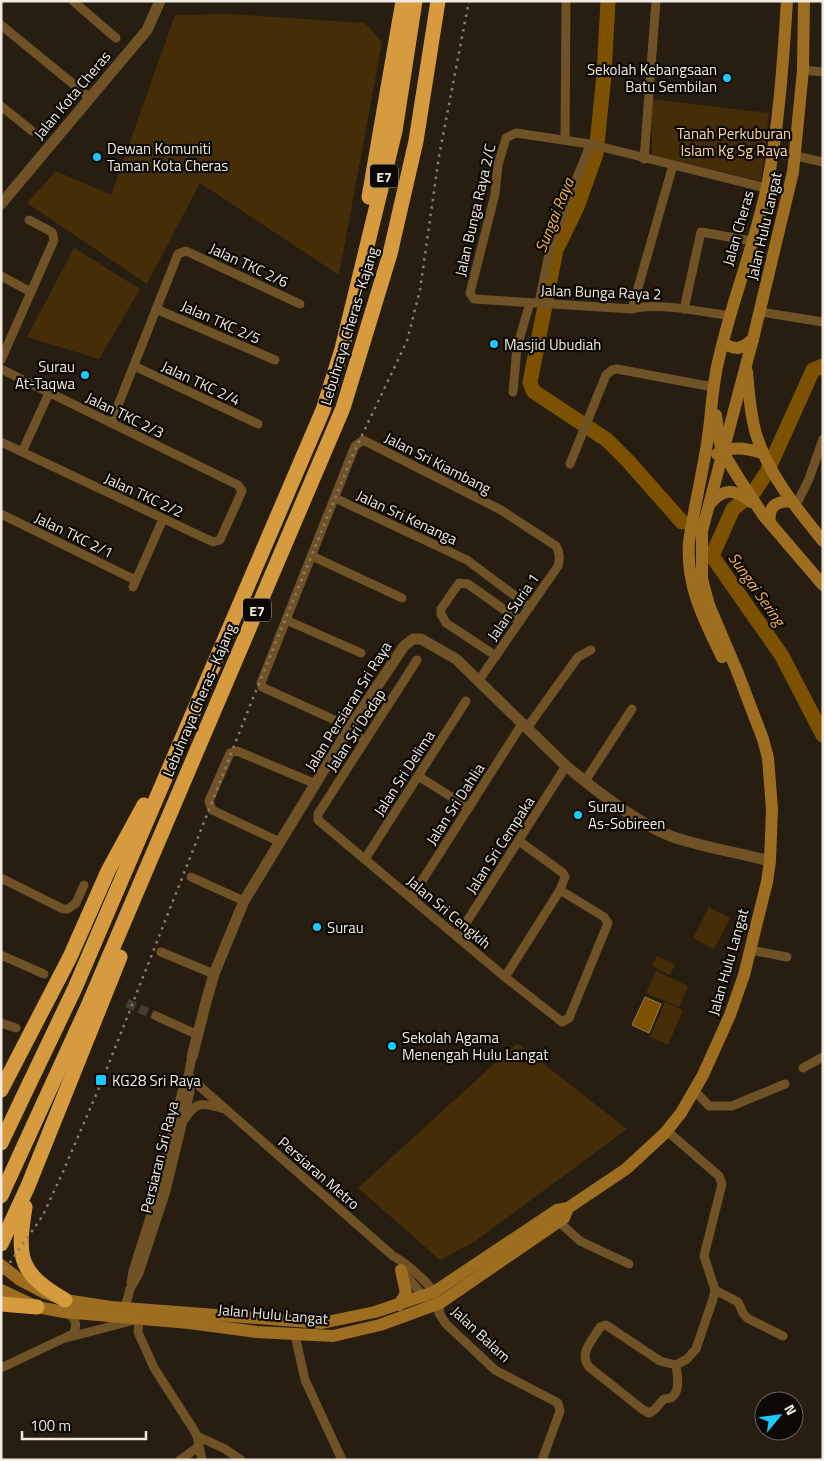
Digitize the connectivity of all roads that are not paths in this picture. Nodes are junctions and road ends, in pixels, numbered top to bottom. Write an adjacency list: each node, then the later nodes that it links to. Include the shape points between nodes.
1 (73, 1): 12 (street)
2 (160, 1): 15 (street, Jalan Kota Cheras, via 147,30)
3 (403, 1): 42 (highway)
4 (415, 1): 42 (highway, Lebuhraya Cheras–Kajang / E7, via 395,130)
5 (438, 1): 19 (highway, Lebuhraya Cheras–Kajang / E7)
6 (447, 1): 19 (highway, via 426,118)
7 (566, 1): 18 (street)
8 (656, 1): 22 (street)
9 (787, 1): 25 (main road, Jalan Cheras, via 778,117)
10 (804, 1): 13 (main road, Jalan Hulu Langat)
11 (1, 25): 15 (street)
12 (116, 38)
13 (803, 70): 14 (street); 21 (main road, Jalan Hulu Langat)
14 (823, 72)
15 (90, 97): 26 (street, Jalan Kota Cheras)
16 (1, 106): 17 (street)
17 (32, 131)
18 (565, 139): 20 (street); 31 (street, Jalan Bunga Raya 2/C, via 516,133 506,138 470,293)
19 (416, 141): 95 (highway, Lebuhraya Cheras–Kajang / E7, via 390,254 343,408)
20 (590, 144): 22 (street); 32 (street, via 552,239)
21 (796, 156): 23 (street); 37 (main road, Jalan Hulu Langat)
22 (644, 159): 24 (street)
23 (823, 162)
24 (673, 165): 25 (street); 35 (street)
25 (766, 188): 28 (main road, Jalan Cheras)
26 (1, 204)
27 (30, 220): 30 (street, via 54,236)
28 (752, 241): 36 (street, via 701,232); 38 (main road, Jalan Cheras)
29 (1, 276): 30 (street)
30 (31, 292): 43 (street)
31 (472, 298): 32 (street, Jalan Bunga Raya 2)
32 (537, 303): 35 (street, Jalan Bunga Raya 2); 49 (street, via 518,347)
33 (300, 304): 34 (street, Jalan TKC 2/6, via 186,251 178,254)
34 (156, 309): 44 (street, Jalan TKC 2/5); 46 (street)
35 (632, 309): 36 (street, Jalan Bunga Raya 2, via 642,306)
36 (684, 309): 38 (street, Jalan Bunga Raya 2)
37 (760, 312): 39 (street); 40 (main road, Jalan Hulu Langat)
38 (730, 316): 41 (main road, Jalan Cheras)
39 (823, 322)
40 (753, 339): 41 (main road, via 742,348 732,348); 45 (main road, Jalan Hulu Langat)
41 (723, 343): 48 (main road, Jalan Cheras)
42 (342, 349): 80 (highway, Lebuhraya Cheras–Kajang / E7, via 323,410)
43 (1, 360)
44 (275, 360)
45 (746, 365): 55 (main road); 57 (main road, Jalan Hulu Langat, via 752,417)
46 (134, 366): 51 (street); 52 (street, Jalan TKC 2/4)
47 (1, 369): 50 (street, Jalan TKC 2/3)
48 (712, 387): 55 (main road, Jalan Hulu Langat); 58 (main road, Jalan Cheras); 59 (street, via 612,370 606,375)
49 (513, 392)
50 (49, 393): 51 (street, Jalan TKC 2/3); 56 (street)
51 (111, 423): 60 (street, Jalan TKC 2/3)
52 (258, 424)
53 (823, 439): 62 (street, via 809,479)
54 (1, 442): 56 (street, Jalan TKC 2/2)
55 (722, 451): 57 (main road, via 734,448); 58 (main road); 63 (main road, Jalan Hulu Langat); 64 (main road, Jalan Hulu Langat)
56 (22, 452): 66 (street, Jalan TKC 2/2)
57 (763, 454): 62 (main road, Jalan Hulu Langat)
58 (704, 460): 83 (main road, Jalan Hulu Langat, via 689,542 692,585 699,609)
59 (570, 464)
60 (238, 485): 66 (street, Jalan TKC 2/2, via 242,491 220,540 213,542)
61 (335, 498): 68 (street, Jalan Sri Kiambang, via 355,446 362,440 501,510); 69 (street); 72 (street, Jalan Sri Kenanga, via 467,560)
62 (793, 504): 64 (main road, via 782,502 772,507 770,512); 67 (main road, Jalan Hulu Langat)
63 (708, 506): 64 (main road, via 721,493 730,491 740,494); 83 (main road, Jalan Hulu Langat, via 702,531 702,579 709,605)
64 (760, 511): 70 (main road, Jalan Hulu Langat)
65 (1, 514): 66 (street, Jalan TKC 2/1, via 130,578 134,583)
66 (163, 519)
67 (823, 541)
68 (556, 546): 72 (street, Jalan Suria 1, via 558,566)
69 (312, 556): 71 (street); 73 (street)
70 (823, 585)
71 (402, 598)
72 (530, 607): 74 (street, Jalan Suria 1)
73 (286, 620): 76 (street); 85 (street, via 260,685)
74 (520, 621): 77 (street, Jalan Suria 1); 77 (street, via 468,584 459,583 454,590 441,609 446,623)
75 (591, 650): 84 (street, Jalan Sri Dahlia, via 578,657)
76 (361, 653)
77 (496, 656): 79 (street, Jalan Suria 1)
78 (417, 660): 86 (street, Jalan Sri Dedap)
79 (479, 680): 84 (street, Jalan Persiaran Sri Raya); 85 (street, Jalan Persiaran Sri Raya, via 456,659 426,641 413,639 404,646)
80 (203, 691): 121 (highway, via 192,706 151,793 108,871 70,957); 126 (highway, Lebuhraya Cheras–Kajang / E7, via 75,988)
81 (466, 701): 88 (street, Jalan Sri Delima)
82 (632, 709): 89 (street)
83 (756, 724): 97 (main road, Jalan Hulu Langat, via 771,775)
84 (525, 726): 87 (street, Jalan Persiaran Sri Raya); 91 (street, Jalan Sri Dahlia)
85 (349, 729): 86 (street); 90 (street, Jalan Persiaran Sri Raya)
86 (365, 741): 92 (street, Jalan Sri Dedap)
87 (566, 766): 89 (street, Jalan Persiaran Sri Raya); 93 (street, Jalan Sri Cempaka)
88 (418, 776): 91 (street); 96 (street, Jalan Sri Delima)
89 (585, 781): 97 (street, Jalan Persiaran Sri Raya, via 637,818 672,836)
90 (316, 784): 94 (street, Jalan Persiaran Sri Raya); 94 (street, via 237,751 230,753 209,806)
91 (468, 808): 102 (street, Jalan Sri Dahlia)
92 (318, 814): 96 (street, Jalan Sri Cengkih, via 318,820)
93 (519, 841): 101 (street, via 563,873 565,877); 104 (street, Jalan Sri Cempaka)
94 (280, 842): 103 (street, Jalan Persiaran Sri Raya)
95 (152, 858): 127 (highway, via 127,940); 128 (highway, Lebuhraya Cheras–Kajang / E7)
96 (365, 859): 102 (street, Jalan Sri Cengkih)
97 (770, 861): 105 (main road, Jalan Hulu Langat)
98 (191, 877): 103 (street)
99 (1, 878): 100 (street, via 63,909 76,903)
100 (84, 885)
101 (560, 890): 111 (street); 111 (street, Jalan Sri Cengkih, via 604,917 608,924 569,1018 562,1022)
102 (411, 898): 104 (street, Jalan Sri Cengkih)
103 (244, 901): 110 (street, Jalan Persiaran Sri Raya)
104 (457, 938): 111 (street, Jalan Sri Cengkih)
105 (750, 950): 108 (street); 122 (main road, Jalan Hulu Langat, via 720,1041)
106 (161, 952): 110 (street)
107 (1, 955): 109 (street)
108 (787, 957)
109 (44, 974)
110 (214, 974): 115 (street, Jalan Persiaran Sri Raya)
111 (504, 978)
112 (156, 1016): 115 (street)
113 (1, 1023): 114 (street)
114 (16, 1028)
115 (198, 1035): 116 (street, Jalan Persiaran Sri Raya)
116 (192, 1057): 119 (street, Jalan Persiaran Sri Raya)
117 (823, 1057): 118 (street)
118 (803, 1068)
119 (188, 1076): 123 (street, Persiaran Metro); 124 (street, Persiaran Sri Raya, via 190,1092); 136 (street, Persiaran Sri Raya)
120 (785, 1084): 122 (street, via 732,1106 709,1106)
121 (1, 1090)
122 (695, 1091): 125 (main road, Jalan Hulu Langat)
123 (227, 1110): 124 (street, Persiaran Metro, via 202,1104 196,1106); 132 (street, Persiaran Metro)
124 (180, 1127): 136 (street, Persiaran Sri Raya, via 166,1191 139,1273)
125 (667, 1131): 129 (main road, Jalan Hulu Langat, via 626,1169); 138 (street, via 719,1176 722,1184 704,1256)
126 (1, 1143)
127 (28, 1186): 131 (highway); 142 (highway, via 20,1243 24,1263 37,1282)
128 (1, 1196)
129 (568, 1208): 130 (main road, Jalan Hulu Langat); 139 (main road, Jalan Hulu Langat, via 557,1210)
130 (559, 1222): 133 (street, via 580,1241); 139 (main road, Jalan Hulu Langat)
131 (1, 1244)
132 (392, 1256): 135 (street, Persiaran Metro); 139 (street, Persiaran Metro, via 404,1262)
133 (629, 1264)
134 (1, 1265): 142 (main road, Jalan Hulu Langat)
135 (401, 1270): 139 (street, Persiaran Metro); 141 (main road, via 406,1293)
136 (130, 1289): 144 (street, Persiaran Sri Raya)
137 (1, 1290): 143 (main road, Jalan Hulu Langat)
138 (714, 1290): 147 (street, via 738,1302 747,1318); 149 (street, via 696,1349)
139 (433, 1303): 141 (main road, Jalan Hulu Langat); 146 (main road, Jalan Hulu Langat, via 380,1325 333,1336); 157 (street, Jalan Balam, via 446,1324 495,1370 558,1403 560,1411)
140 (1, 1304): 143 (highway)
141 (399, 1305): 144 (main road, Jalan Hulu Langat, via 322,1323)
142 (64, 1306): 143 (main road, Jalan Hulu Langat); 144 (main road, Jalan Hulu Langat); 145 (main road, Jalan Hulu Langat); 148 (street, via 76,1322 73,1334)
143 (37, 1307)
144 (125, 1308)
145 (140, 1319): 146 (main road, Jalan Hulu Langat); 148 (street); 151 (street, via 138,1332 154,1368)
146 (295, 1335): 156 (street, via 305,1380)
147 (783, 1336)
148 (66, 1338): 150 (street)
149 (676, 1365): 149 (street, via 660,1361 606,1325 600,1327 584,1356 589,1367 649,1413 664,1399 673,1397 678,1383)
150 (1, 1368)
151 (197, 1436): 152 (street); 155 (street, via 225,1448)
152 (198, 1447): 153 (street); 154 (street)
153 (180, 1460)
154 (202, 1460)
155 (241, 1460)
156 (342, 1460)
157 (542, 1460)

